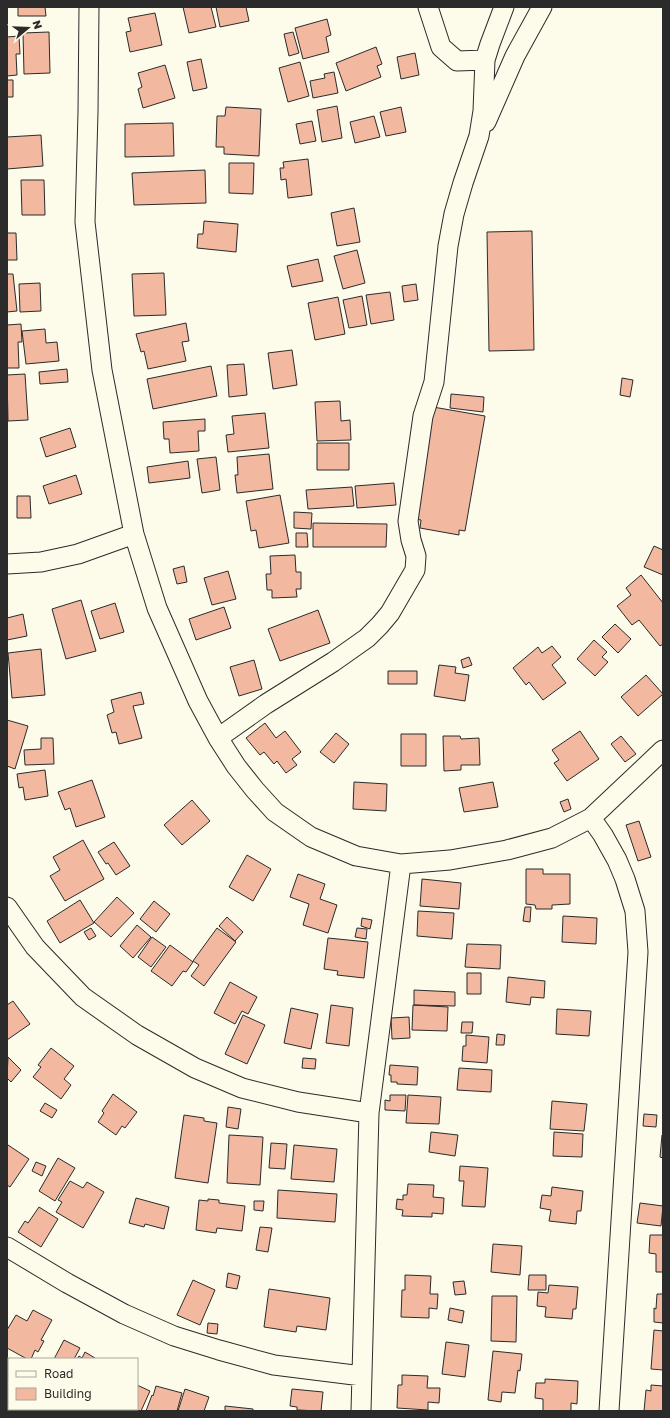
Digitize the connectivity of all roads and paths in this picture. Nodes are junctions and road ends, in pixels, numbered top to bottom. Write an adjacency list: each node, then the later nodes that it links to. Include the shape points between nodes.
1 (89, 7): 7 (street, via 86,222 102,370)
2 (428, 7): 5 (street, via 441,48 457,61)
3 (504, 7): 5 (street)
4 (542, 7): 6 (street, via 515,56)
5 (485, 60): 6 (street, via 483,111)
6 (479, 136): 9 (street, via 462,183 448,246 434,382 423,416 408,521 416,556 415,570 390,613 366,638)
7 (134, 534): 8 (street, via 78,554 41,562); 9 (street, via 157,608 183,670)
8 (7, 564)
9 (218, 738): 12 (street, via 236,766 275,812 311,837 356,856)
10 (663, 750): 11 (street)
11 (591, 818): 12 (street, via 552,838 507,850 450,860); 18 (street, via 610,847 625,879 634,911 638,952)
12 (401, 864): 14 (street)
13 (7, 907): 14 (street, via 35,947 83,997 144,1039 195,1068 242,1088 298,1102)
14 (369, 1113): 16 (street)
15 (7, 1247): 16 (street, via 124,1314 174,1336 274,1365)
16 (362, 1376): 17 (street)
17 (361, 1411)
18 (609, 1411)

